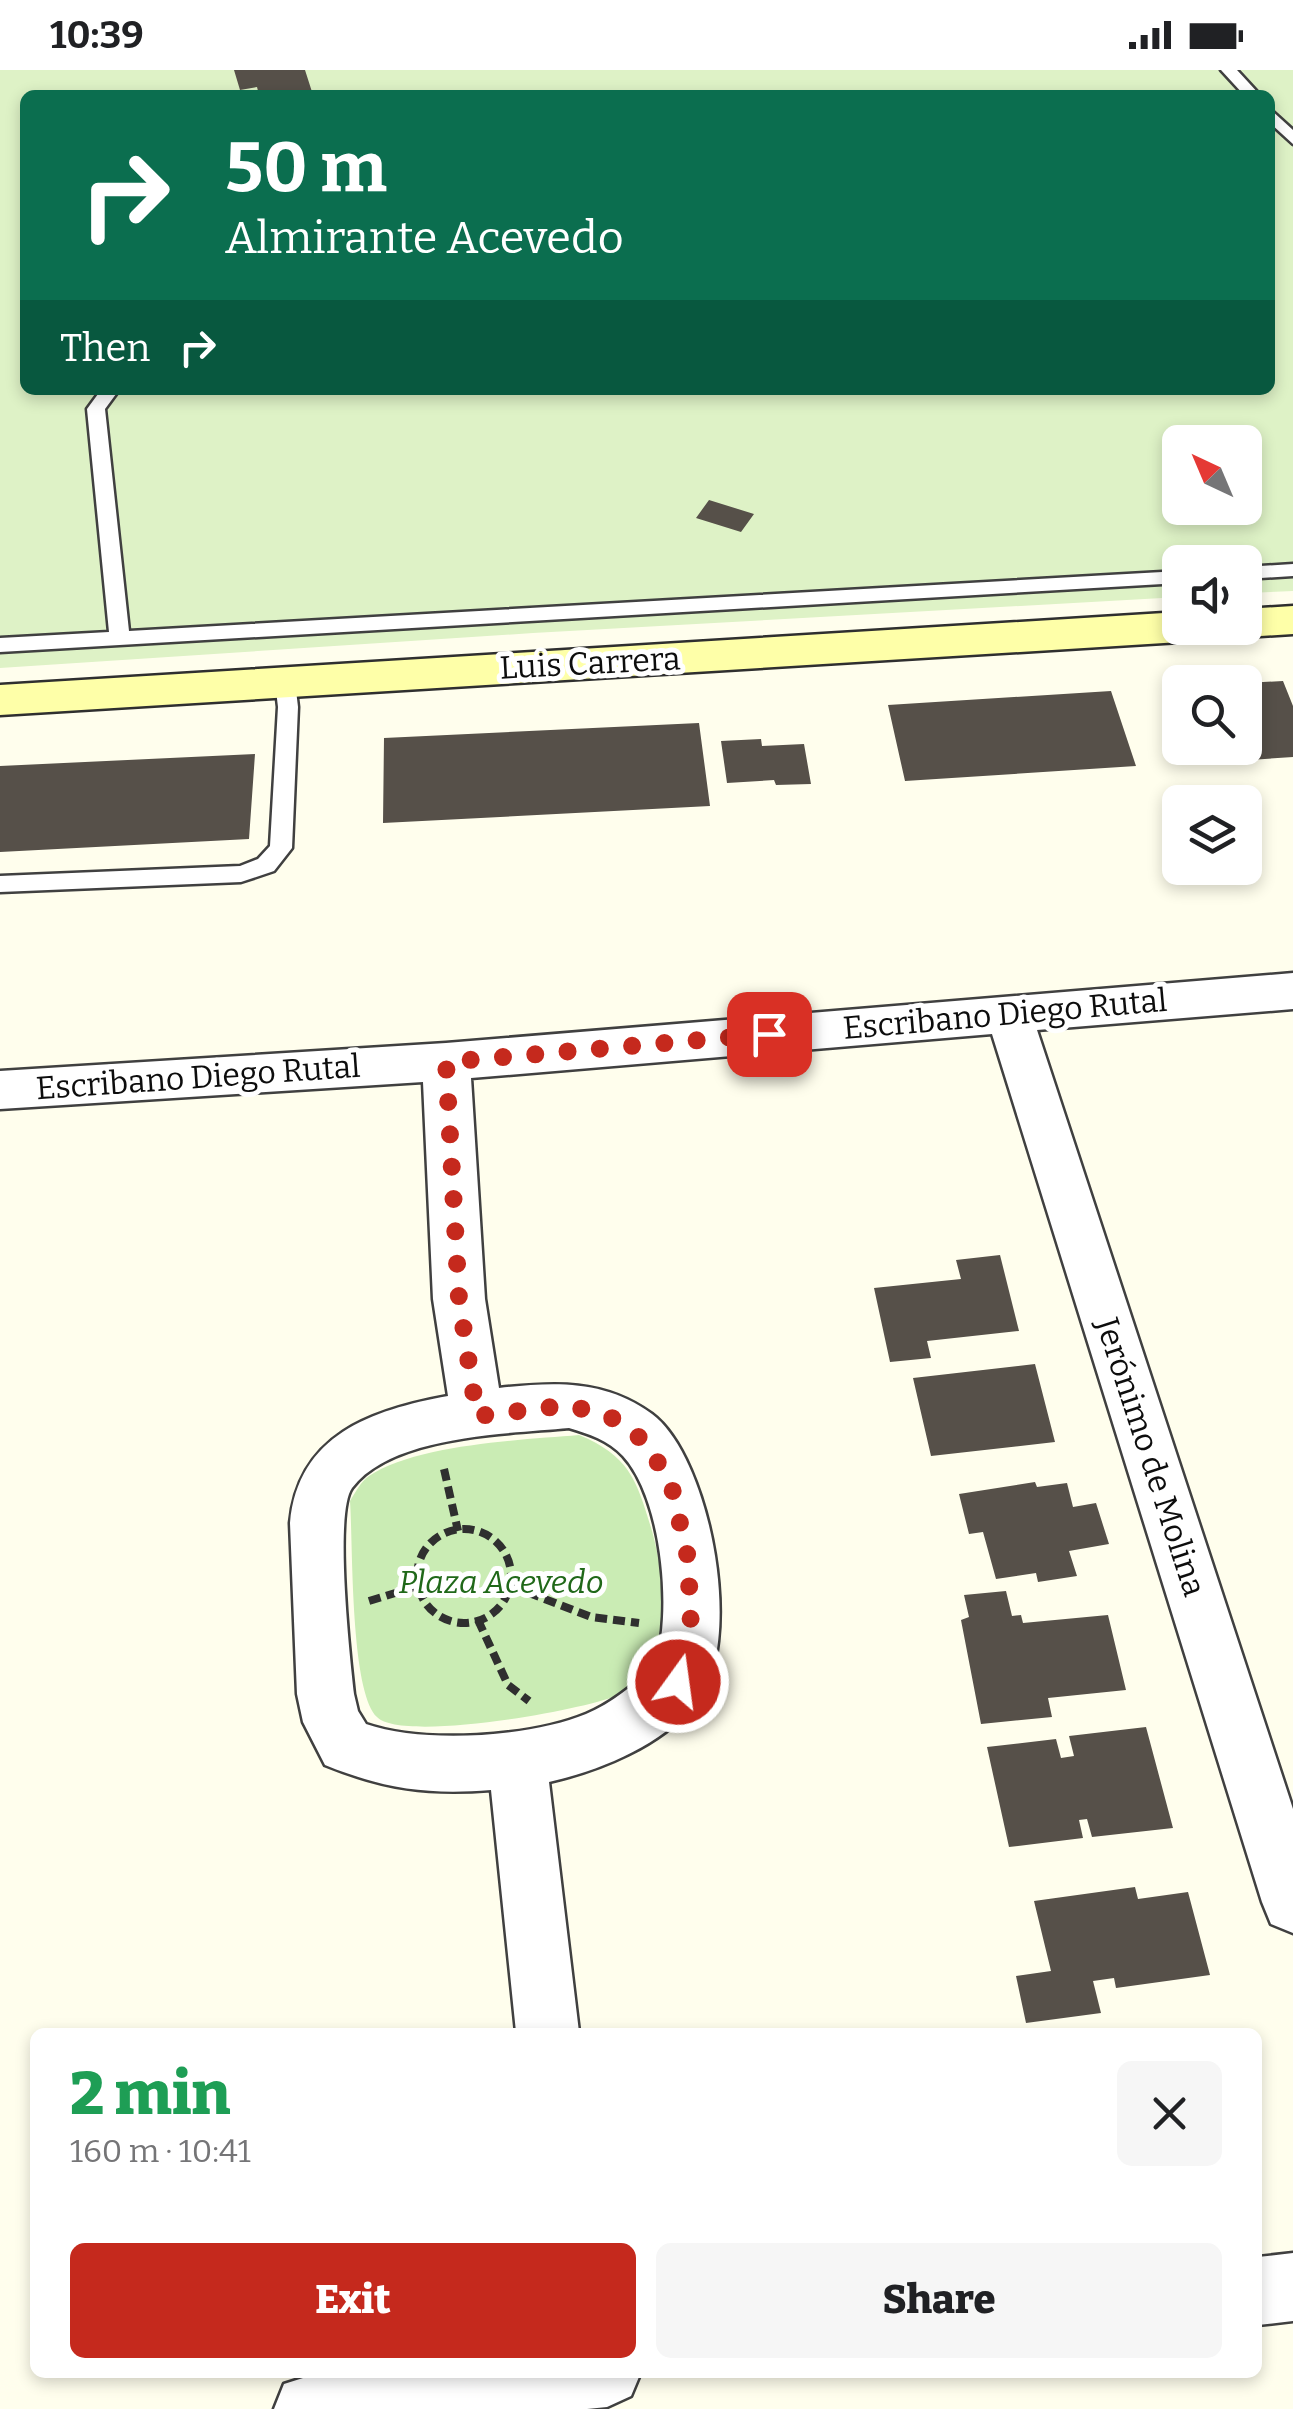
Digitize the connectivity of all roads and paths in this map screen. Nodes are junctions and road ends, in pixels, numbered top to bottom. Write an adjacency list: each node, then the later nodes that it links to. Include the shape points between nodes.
1 (1229, 70): 2 (lane)
2 (1247, 90)
3 (1275, 120): 4 (lane)
4 (1293, 140)
5 (106, 395): 12 (lane, via 96,409)
6 (1293, 570): 7 (lane)
7 (1262, 572)
8 (1162, 578): 12 (lane)
9 (1293, 620): 10 (street)
10 (1262, 623)
11 (1162, 628): 14 (street, Luis Carrera)
12 (120, 641): 13 (lane)
13 (0, 645)
14 (286, 682): 15 (street, Luis Carrera); 16 (lane, via 281,848 266,865 242,874)
15 (0, 700)
16 (0, 884)
17 (1293, 991): 18 (street, Escribano Diego Rutal)
18 (1008, 1013): 19 (street, Escribano Diego Rutal); 28 (street, Jerónimo de Molina)
19 (446, 1062): 20 (street, Escribano Diego Rutal); 21 (street, via 459,1299)
20 (0, 1090)
21 (455, 1420): 22 (path); 25 (street, via 569,1405 612,1418 647,1443 672,1488 688,1558); 27 (street, via 380,1436 351,1450 320,1498 318,1587 330,1718 346,1746 390,1760)
22 (458, 1531): 23 (path, via 502,1544 513,1571); 24 (path, via 429,1545 415,1587 421,1602 445,1620)
23 (511, 1586): 24 (path, via 504,1601); 25 (path, via 591,1617)
24 (478, 1620): 26 (path, via 508,1685)
25 (691, 1628): 26 (street, via 678,1682 642,1716)
26 (585, 1743): 27 (street)
27 (517, 1757): 29 (street)
28 (1293, 1902)
29 (548, 2028)
30 (1293, 2287): 31 (street)
31 (1262, 2291)
32 (592, 2382): 33 (street)
33 (309, 2409)

